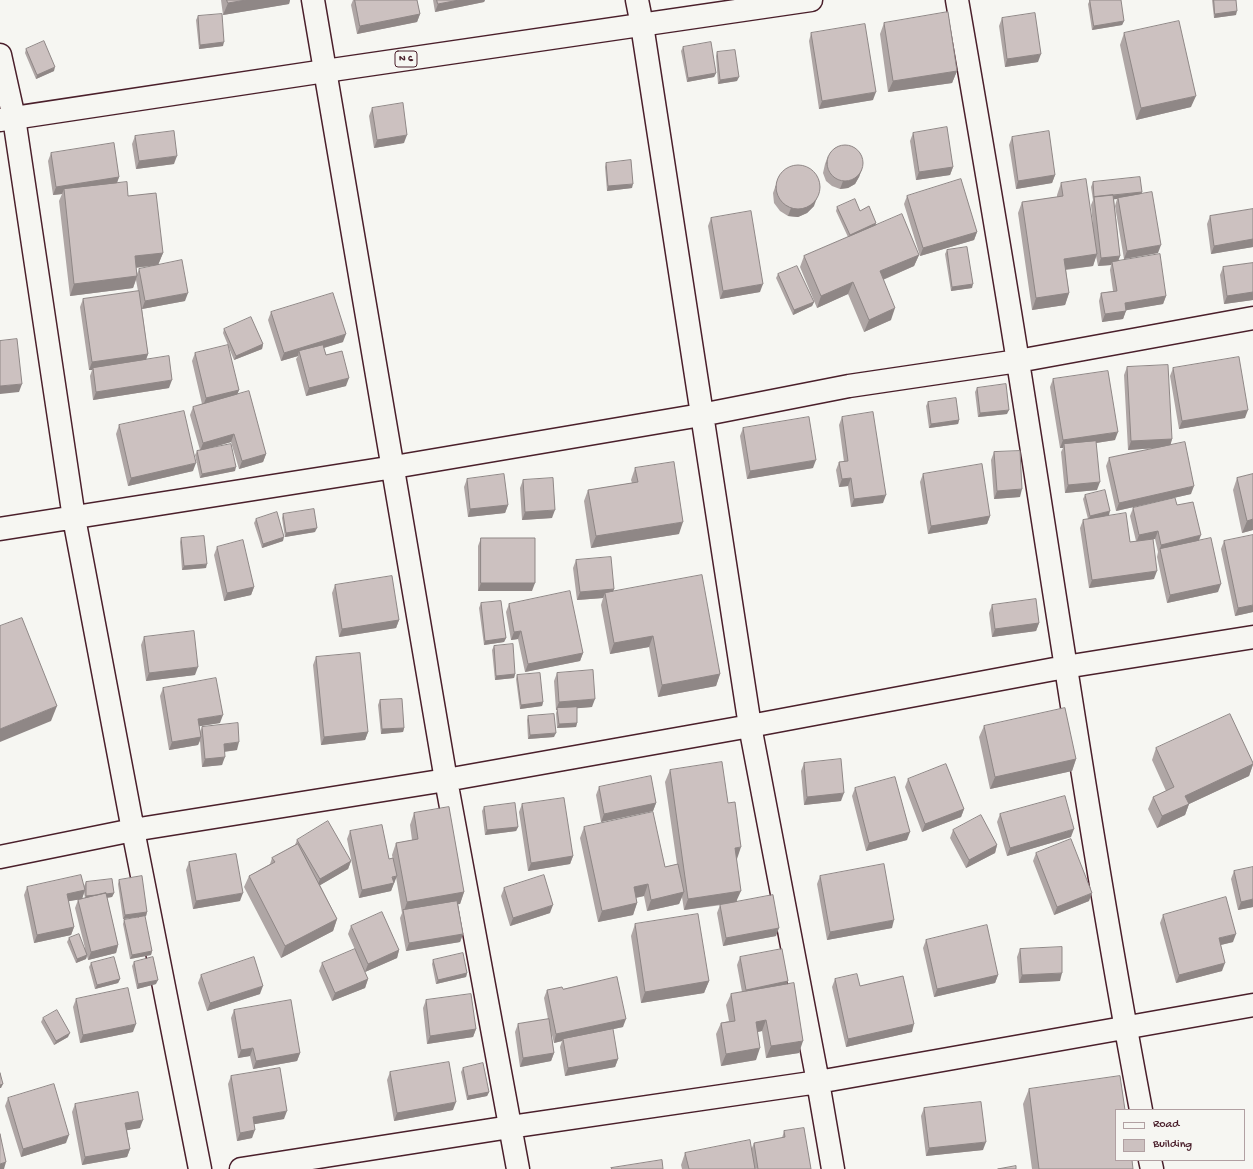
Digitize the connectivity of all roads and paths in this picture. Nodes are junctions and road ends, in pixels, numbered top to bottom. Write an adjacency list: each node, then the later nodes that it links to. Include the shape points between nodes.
1 (313, 0): 7 (street)
2 (637, 0): 5 (street)
3 (812, 0): 5 (street, N 6)
4 (957, 0): 10 (street)
5 (642, 25): 7 (street, N 6); 11 (street)
6 (0, 54): 8 (street)
7 (325, 71): 8 (street, N 6); 12 (street)
8 (7, 119): 13 (street)
9 (1253, 318): 10 (street)
10 (1018, 360): 11 (street, via 849,386); 16 (street)
11 (701, 415): 12 (street); 17 (street)
12 (394, 467): 13 (street); 18 (street)
13 (74, 518): 14 (street); 19 (street)
14 (0, 529)
15 (1253, 637): 16 (street)
16 (1065, 667): 17 (street); 22 (street)
17 (750, 726): 18 (street); 23 (street)
18 (446, 780): 19 (street); 25 (street)
19 (133, 830): 20 (street); 26 (street)
20 (0, 857)
21 (1253, 1005): 22 (street)
22 (1125, 1027): 23 (street); 24 (street)
23 (818, 1082): 25 (street); 29 (street)
24 (1141, 1109)
25 (510, 1126): 27 (street); 28 (street)
26 (200, 1169)
27 (241, 1169)
28 (518, 1169)
29 (833, 1169)

